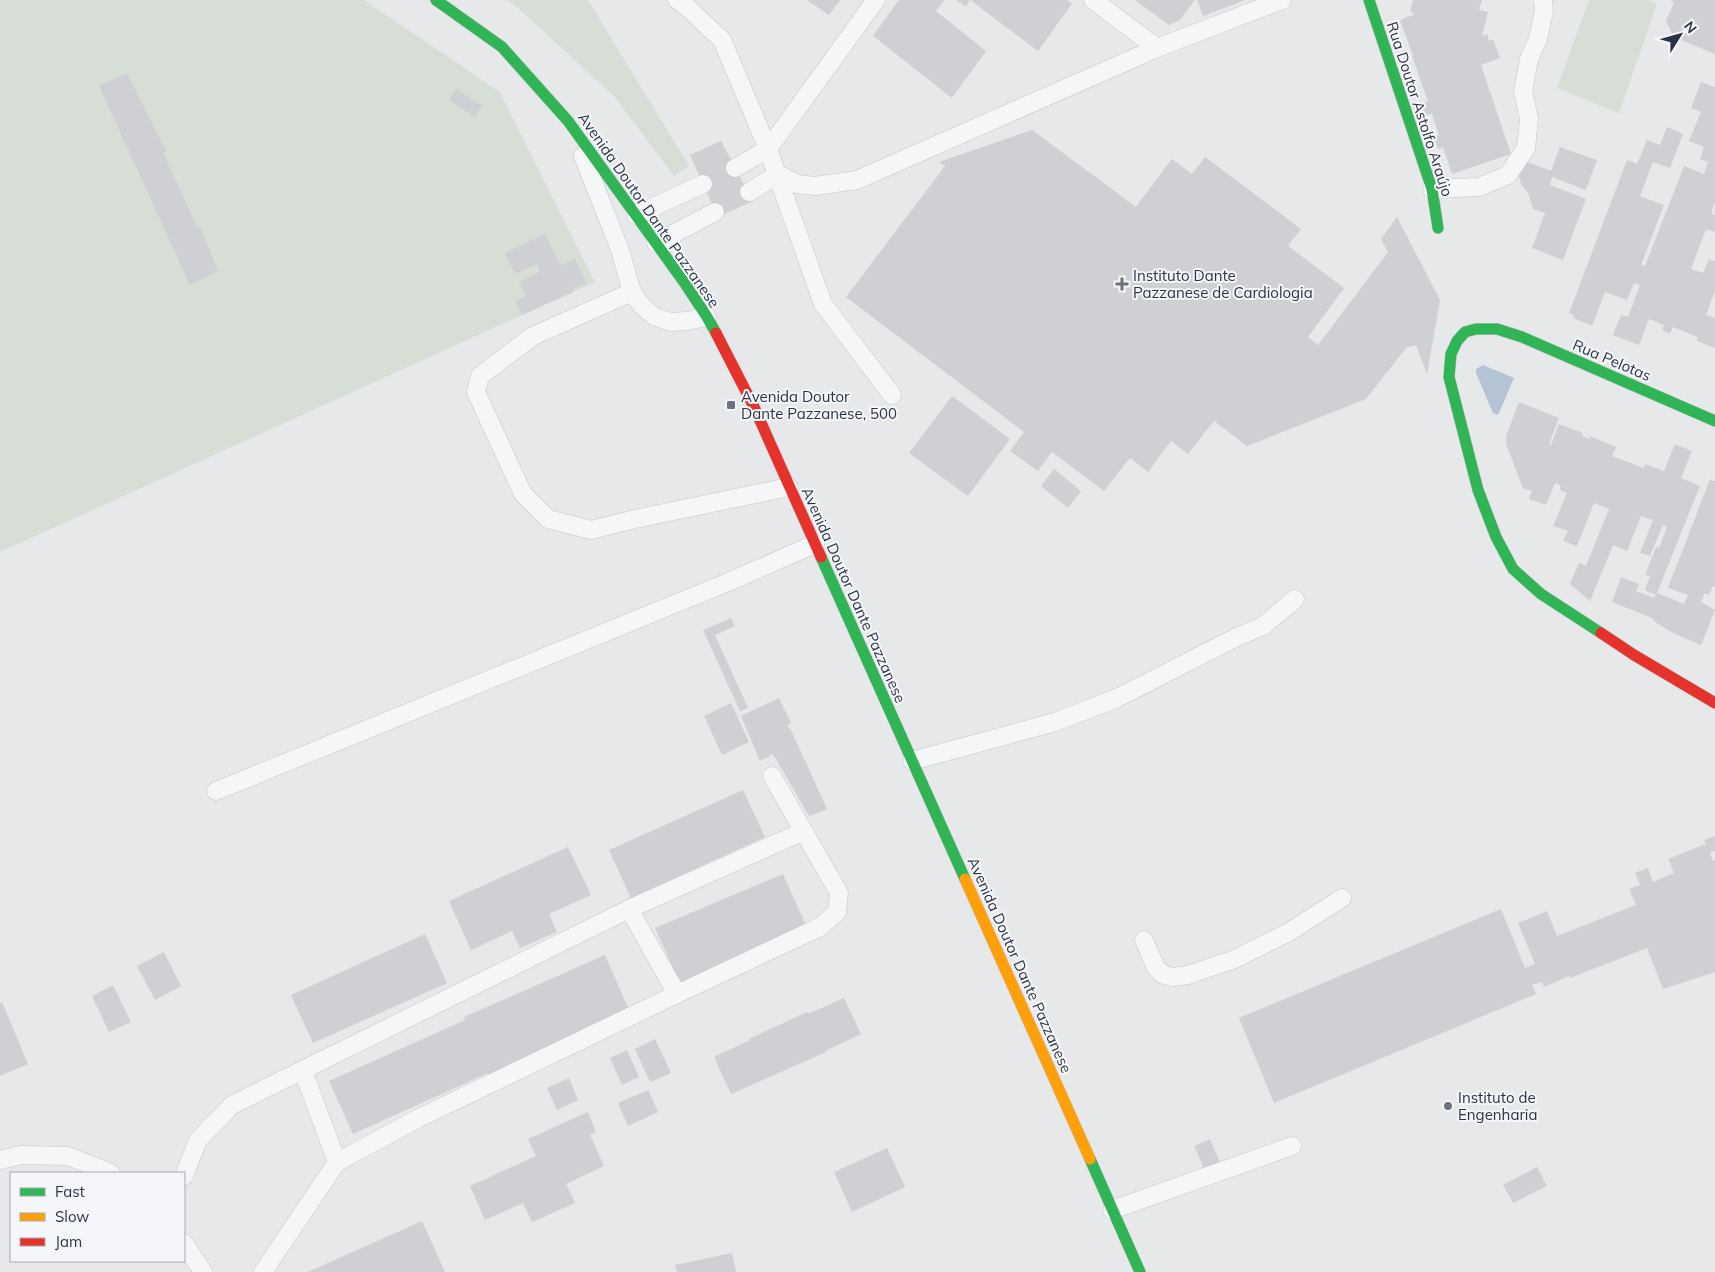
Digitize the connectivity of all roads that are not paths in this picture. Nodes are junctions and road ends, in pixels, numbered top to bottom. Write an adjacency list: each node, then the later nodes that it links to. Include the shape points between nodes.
1 (436, 0): 9 (street, Avenida Doutor Dante Pazzanese, via 502,47)
2 (677, 0): 10 (lane, via 722,40)
3 (876, 0): 10 (lane)
4 (1093, 0): 8 (lane)
5 (1282, 0): 8 (lane)
6 (1369, 0): 14 (street, Rua Doutor Astolfo Araújo)
7 (1543, 0): 14 (lane, via 1538,39 1529,59 1522,91 1529,119 1526,148 1508,175 1479,187)
8 (1157, 48): 12 (lane, via 857,180 815,186 797,184)
9 (568, 121): 17 (street, Avenida Doutor Dante Pazzanese); 20 (lane, via 612,229)
10 (768, 149): 11 (lane); 12 (lane)
11 (735, 168)
12 (778, 174): 15 (lane); 22 (lane, via 823,304)
13 (703, 184): 17 (lane)
14 (1432, 189): 18 (street, Rua Doutor Astolfo Araújo)
15 (749, 192)
16 (715, 212): 19 (lane)
17 (636, 215): 19 (street, Avenida Doutor Dante Pazzanese)
18 (1438, 228)
19 (656, 243): 21 (street, Avenida Doutor Dante Pazzanese)
20 (632, 292): 21 (lane, via 655,317 671,322); 24 (lane, via 533,336 480,376 476,392 523,494 548,519 591,530)
21 (707, 317): 24 (street, Avenida Doutor Dante Pazzanese, via 754,407)
22 (892, 395)
23 (1715, 421): 27 (street, Rua Pelotas, via 1497,329 1465,332 1451,354 1449,377 1478,490 1512,569 1541,594)
24 (790, 488): 25 (street, Avenida Doutor Dante Pazzanese)
25 (814, 544): 28 (street, Avenida Doutor Dante Pazzanese); 30 (lane)
26 (1294, 599): 28 (lane, via 1262,626 1117,698 1055,722)
27 (1715, 703)
28 (912, 760): 42 (street, Avenida Doutor Dante Pazzanese)
29 (772, 776): 31 (lane)
30 (216, 791)
31 (804, 832): 33 (lane); 35 (lane, via 839,893 837,912 820,927)
32 (1342, 898): 34 (lane, via 1289,932 1235,959 1188,975 1173,978 1164,975 1156,968)
33 (629, 909): 35 (lane); 36 (lane)
34 (1144, 940)
35 (677, 994): 39 (lane, via 419,1118)
36 (303, 1071): 39 (lane); 41 (lane, via 232,1105 198,1140)
37 (1292, 1146): 42 (lane)
38 (0, 1160): 40 (lane, via 21,1155 68,1156)
39 (337, 1162): 45 (lane)
40 (108, 1172)
41 (185, 1173)
42 (1112, 1210): 46 (street, Avenida Doutor Dante Pazzanese)
43 (185, 1245): 44 (lane)
44 (203, 1272)
45 (263, 1272)
46 (1140, 1272)

